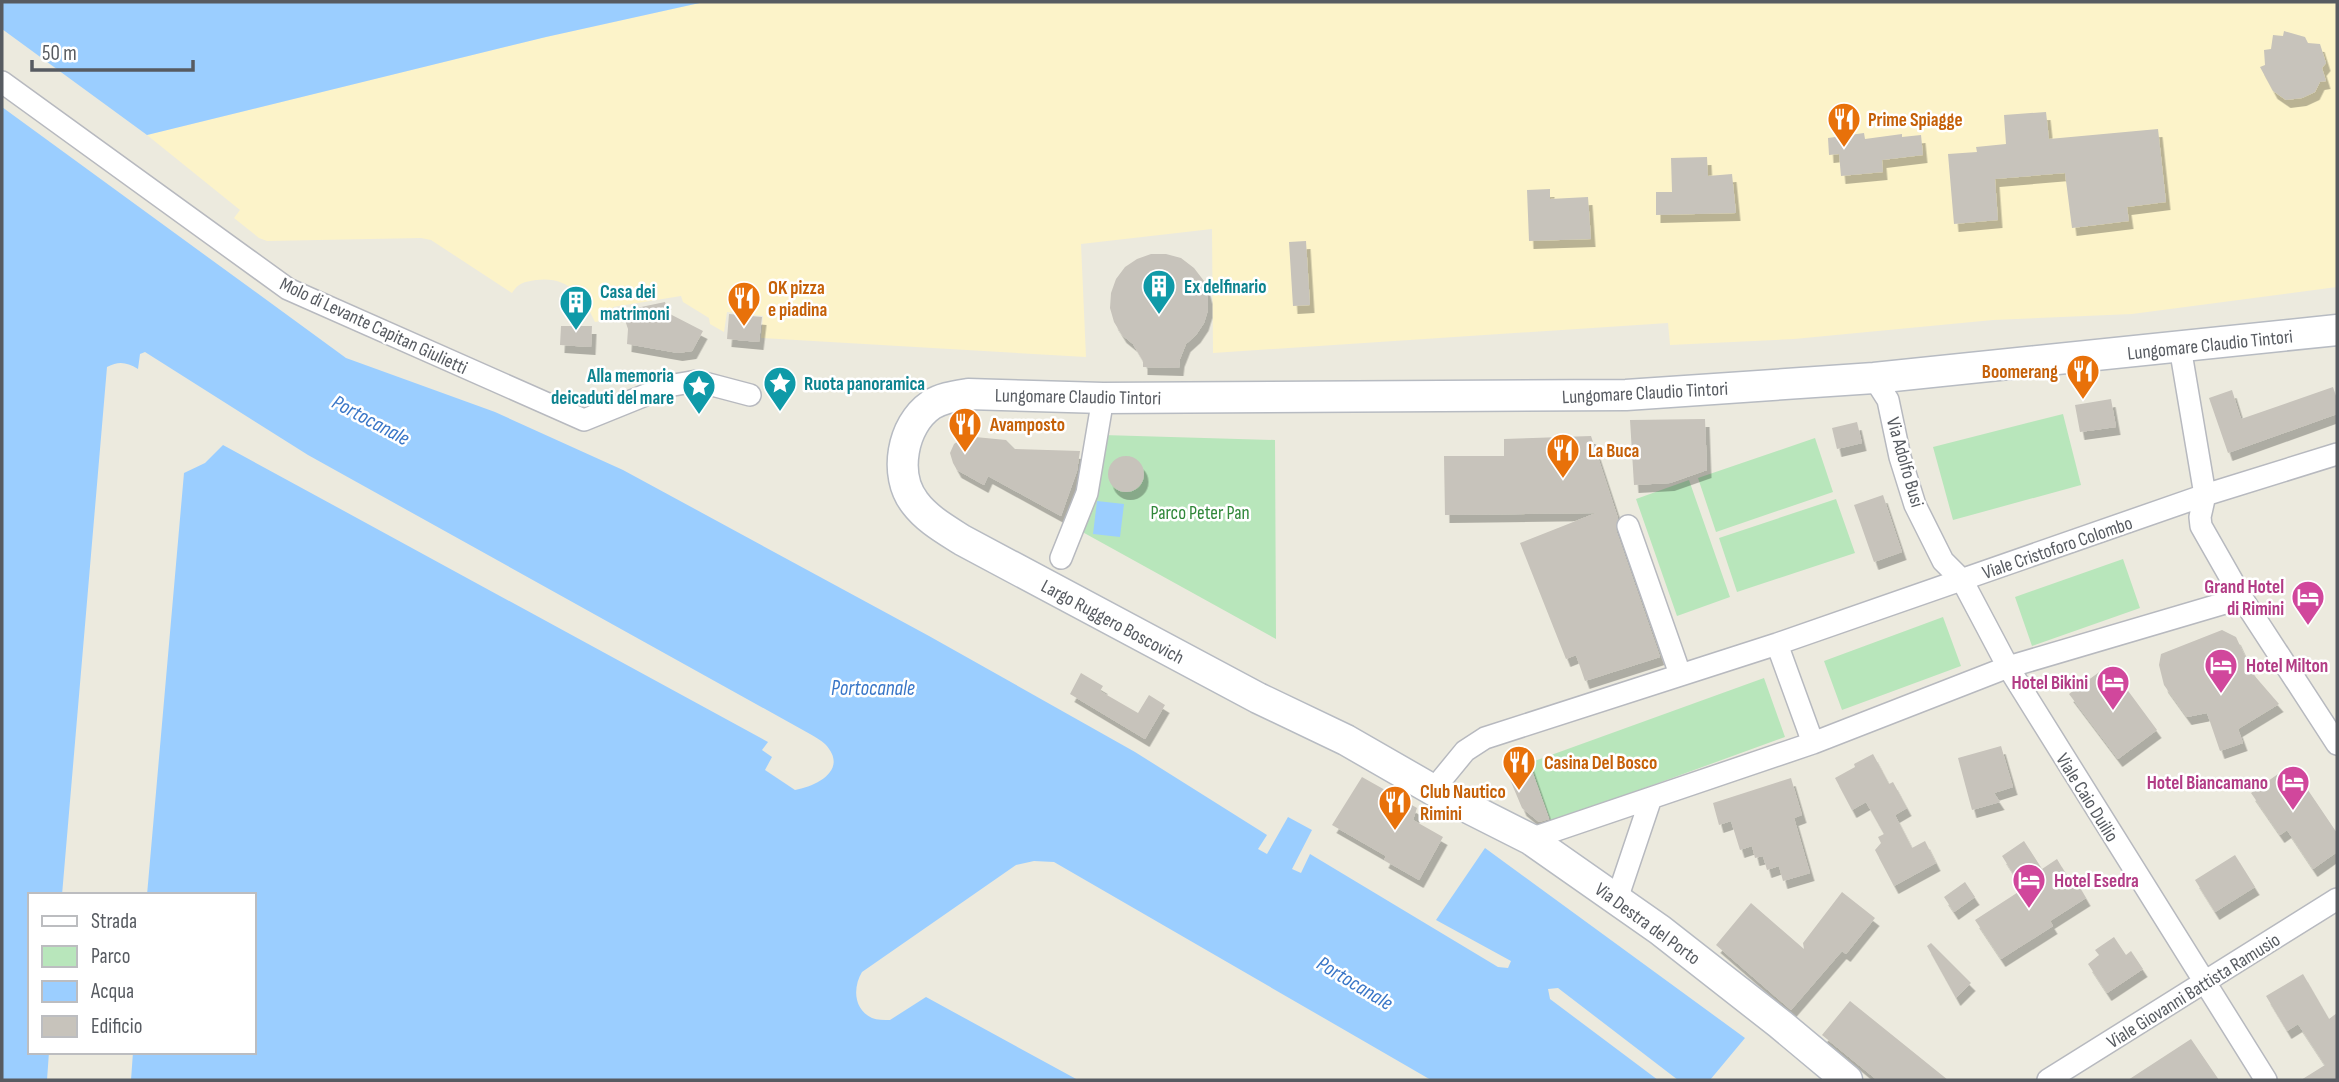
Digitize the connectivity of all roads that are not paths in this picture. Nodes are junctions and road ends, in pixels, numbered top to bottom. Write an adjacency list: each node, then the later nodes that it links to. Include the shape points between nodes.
1 (2, 82): 5 (street, Molo di Levante Capitan Giulietti, via 288,289 584,420 678,384 697,382)
2 (2337, 330): 3 (street, Lungomare Claudio Tintori)
3 (2180, 347): 4 (street, Lungomare Claudio Tintori); 9 (street)
4 (1874, 378): 7 (street, Lungomare Claudio Tintori, via 1615,395); 12 (street, Via Adolfo Busi, via 1888,400 1915,505 1943,561)
5 (750, 396)
6 (950, 397): 7 (street, Lungomare Claudio Tintori); 19 (street, Largo Ruggero Boscovich, via 932,404 906,438 902,465 906,487 929,519)
7 (1103, 398): 11 (street, via 1087,493)
8 (2337, 454): 9 (street, Viale Cristoforo Colombo)
9 (2205, 495): 12 (street, Viale Cristoforo Colombo); 13 (street, via 2201,526)
10 (1628, 526): 16 (street)
11 (1061, 558)
12 (1962, 580): 14 (street, Viale Cristoforo Colombo); 15 (street, Viale Caio Duilio)
13 (2242, 598): 15 (street); 18 (street)
14 (1777, 644): 16 (street, Viale Cristoforo Colombo); 17 (street)
15 (2008, 667): 17 (street); 24 (street, Viale Caio Duilio)
16 (1680, 674): 19 (street, Viale Cristoforo Colombo, via 1485,738 1465,751)
17 (1813, 743): 20 (street)
18 (2337, 744)
19 (1433, 790): 21 (street, Via Destra del Porto)
20 (1651, 798): 21 (street); 22 (street)
21 (1530, 839): 22 (street, Via Destra del Porto)
22 (1617, 899): 25 (street, Via Destra del Porto)
23 (2337, 899): 24 (street, Viale Giovanni Battista Ramusio)
24 (2204, 983): 26 (street, Viale Giovanni Battista Ramusio); 27 (street, Viale Caio Duilio)
25 (1847, 1080)
26 (2048, 1080)
27 (2266, 1080)

